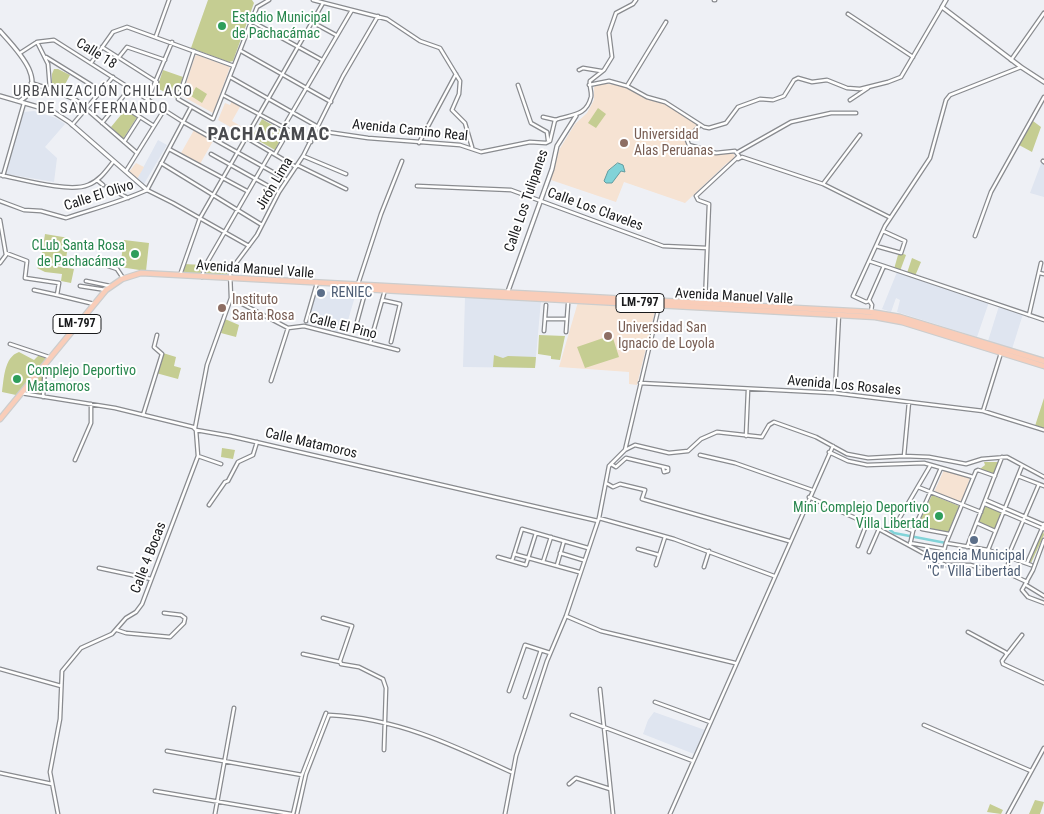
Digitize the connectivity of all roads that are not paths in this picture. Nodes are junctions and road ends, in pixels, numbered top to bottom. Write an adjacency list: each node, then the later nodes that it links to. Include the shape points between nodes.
1 (169, 0): 19 (street)
2 (258, 0): 7 (street)
3 (269, 0): 7 (street)
4 (313, 0): 8 (street)
5 (636, 0): 39 (street, via 616,13 609,33 613,55)
6 (946, 0): 9 (street)
7 (262, 2): 14 (street)
8 (323, 3): 10 (street); 15 (street)
9 (942, 6): 29 (street); 32 (street)
10 (352, 10): 13 (street); 18 (street)
11 (1044, 13): 32 (street)
12 (848, 14): 29 (street)
13 (378, 16): 41 (street, via 395,23 420,41 440,48); 63 (street, Jirón Lima)
14 (251, 21): 23 (street); 25 (street)
15 (312, 22): 18 (street); 23 (street)
16 (666, 22): 49 (street)
17 (0, 32): 26 (street)
18 (336, 35): 31 (street)
19 (156, 36): 21 (street); 22 (street, via 123,27 114,32)
20 (37, 42): 26 (street); 27 (street); 33 (street, Calle 18, via 54,40)
21 (172, 42): 24 (street); 30 (street)
22 (102, 47): 28 (street); 33 (street)
23 (298, 47): 31 (street); 40 (street)
24 (194, 51): 34 (street); 67 (street, via 178,99)
25 (240, 51): 34 (street); 40 (street)
26 (20, 53): 46 (street, via 29,68)
27 (46, 57): 35 (street); 38 (street)
28 (119, 57): 30 (street, via 129,47); 44 (street)
29 (913, 57): 50 (street, via 900,77)
30 (165, 60): 44 (street)
31 (322, 60): 53 (street)
32 (1011, 60): 36 (street)
33 (91, 63): 42 (street, Calle 18)
34 (234, 66): 43 (street)
35 (60, 67): 38 (street); 54 (street)
36 (1020, 67): 45 (street); 127 (street, via 948,98 930,158)
37 (579, 70): 39 (street)
38 (50, 72): 51 (street)
39 (603, 72): 48 (street, via 595,76)
40 (283, 74): 53 (street); 59 (street)
41 (456, 74): 89 (street); 91 (street, via 461,86 452,110 465,123)
42 (113, 77): 52 (street, Calle 18); 54 (street)
43 (230, 77): 56 (street); 59 (street, Avenida Camino Real)
44 (157, 82): 60 (street)
45 (1044, 82)
46 (31, 83): 51 (street); 55 (street)
47 (518, 85): 90 (street, via 531,124 548,132)
48 (589, 85): 49 (street, via 605,81); 73 (street, via 590,98 585,110)
49 (627, 86): 80 (street, via 665,102)
50 (872, 87): 61 (street); 80 (street, via 847,88 827,80 812,82 798,78 779,99 760,99 738,107 726,123 709,128)
51 (50, 88): 68 (street)
52 (130, 88): 60 (street, Calle 18); 65 (street)
53 (307, 88): 63 (street); 70 (street)
54 (101, 91): 68 (street)
55 (28, 93): 62 (street); 66 (street)
56 (223, 95): 67 (street, via 214,119); 72 (street)
57 (0, 96): 62 (street)
58 (1044, 97): 133 (street, via 991,192)
59 (270, 98): 70 (street, Avenida Camino Real); 72 (street)
60 (148, 99): 69 (street, Calle 18)
61 (850, 100)
62 (19, 101): 64 (street)
63 (331, 102): 83 (street, Jirón Lima)
64 (24, 103): 66 (street); 109 (street)
65 (118, 103): 74 (street); 77 (street)
66 (31, 105): 79 (street, via 52,111)
67 (192, 107): 78 (street)
68 (86, 108): 77 (street); 79 (street)
69 (165, 110): 78 (street, Calle 18); 81 (street)
70 (292, 113): 82 (street); 83 (street, Avenida Camino Real)
71 (856, 113): 94 (street, via 831,112 791,122)
72 (260, 115): 82 (street); 86 (street)
73 (576, 116): 76 (street); 124 (street, Calle Los Tulipanes, via 558,146)
74 (140, 117): 81 (street); 87 (street)
75 (543, 117): 76 (street)
76 (557, 120): 90 (street, via 553,124 550,141)
77 (102, 122): 87 (street)
78 (183, 122): 92 (street); 96 (street, Calle 18)
79 (72, 125): 102 (street)
80 (701, 125): 94 (street, via 687,140 689,145 716,152)
81 (154, 126): 95 (street)
82 (284, 128): 84 (street)
83 (318, 128): 88 (street, Jirón Lima); 89 (street, Avenida Camino Real, via 368,138)
84 (289, 130): 88 (street); 98 (street)
85 (860, 135): 114 (street)
86 (247, 138): 93 (street); 96 (street)
87 (124, 142): 95 (street)
88 (311, 142): 99 (street, Jirón Lima)
89 (419, 143): 91 (street, Avenida Camino Real)
90 (546, 143): 91 (street, Avenida Camino Real, via 530,142 485,152)
91 (472, 148)
92 (169, 149): 103 (street); 110 (street)
93 (271, 152): 98 (street); 105 (street)
94 (738, 152): 100 (street)
95 (137, 153): 107 (street)
96 (239, 153): 104 (street); 105 (street, Calle 18)
97 (211, 154): 104 (street)
98 (275, 154): 106 (street)
99 (303, 156): 106 (street, Jirón Lima); 108 (street)
100 (738, 159): 114 (street); 136 (street, via 697,194 698,200 709,204)
101 (402, 161): 151 (street)
102 (113, 162): 107 (street); 112 (street)
103 (162, 163): 119 (street); 122 (street)
104 (231, 165): 110 (street); 111 (street)
105 (262, 166): 111 (street); 113 (street, Calle 18)
106 (297, 166): 113 (street, Jirón Lima); 118 (street)
107 (125, 172): 119 (street)
108 (346, 174)
109 (2, 175): 112 (street, via 73,187 86,186)
110 (223, 179): 120 (street); 122 (street)
111 (255, 179): 120 (street); 121 (street)
112 (97, 180): 115 (street)
113 (287, 180): 121 (street, Jirón Lima)
114 (823, 184): 127 (street)
115 (103, 185)
116 (417, 186): 124 (street, Calle Los Claveles, via 499,188)
117 (108, 187): 123 (street)
118 (346, 188)
119 (147, 190): 123 (street, Calle El Olivo); 128 (street)
120 (247, 191): 126 (street)
121 (279, 192): 130 (street, Jirón Lima)
122 (212, 196): 126 (street); 128 (street)
123 (128, 198): 125 (street, Calle El Olivo, via 62,219)
124 (540, 200): 136 (street, Calle Los Claveles, via 663,246); 160 (street, Calle Los Tulipanes)
125 (0, 201)
126 (237, 210): 130 (street); 132 (street)
127 (890, 217): 131 (street)
128 (200, 218): 132 (street); 145 (street)
129 (0, 220): 137 (street)
130 (262, 226): 134 (street, Jirón Lima)
131 (883, 230): 135 (street); 135 (street, via 905,241 901,253)
132 (224, 232): 134 (street); 146 (street)
133 (975, 236)
134 (249, 246): 148 (street, Jirón Lima, via 231,269)
135 (876, 246): 138 (street)
136 (707, 248): 168 (street)
137 (6, 253): 139 (street); 159 (street, via 27,261 25,278 59,283)
138 (869, 261): 142 (street); 163 (street, via 853,296)
139 (0, 263)
140 (1041, 263): 143 (street)
141 (105, 265): 147 (street, via 117,269)
142 (884, 266): 163 (street); 171 (street)
143 (1039, 273): 144 (street); 171 (street)
144 (1044, 274)
145 (180, 275): 146 (main road, Avenida Manuel Valle / LM-797); 147 (main road, LM-797, via 141,273)
146 (202, 277): 148 (main road, Avenida Manuel Valle / LM-797)
147 (123, 278): 153 (main road, LM-797)
148 (229, 279): 150 (main road, Avenida Manuel Valle / LM-797); 161 (street, Calle 4 Bocas)
149 (86, 282): 153 (street)
150 (317, 285): 151 (main road, Avenida Manuel Valle / LM-797); 154 (main road, Avenida Manuel Valle / LM-797); 175 (street)
151 (358, 285): 158 (main road, Avenida Manuel Valle / LM-797)
152 (80, 286): 156 (street)
153 (110, 286): 156 (main road, LM-797)
154 (366, 289): 157 (main road, Avenida Manuel Valle / LM-797); 176 (street)
155 (34, 290): 159 (street)
156 (106, 290): 165 (main road, LM-797)
157 (385, 290): 158 (main road, Avenida Manuel Valle / LM-797); 162 (street)
158 (412, 290): 160 (main road, Avenida Manuel Valle / LM-797)
159 (57, 295): 165 (street)
160 (507, 295): 164 (main road, Avenida Manuel Valle / LM-797)
161 (231, 298): 177 (street, Calle El Pino); 202 (street, Calle 4 Bocas, via 207,365)
162 (382, 300): 181 (street, via 400,304); 182 (street)
163 (869, 302): 170 (street)
164 (660, 303): 168 (main road, Avenida Manuel Valle / LM-797); 191 (street)
165 (94, 304): 186 (main road, LM-797)
166 (568, 304): 173 (street)
167 (546, 305): 172 (street)
168 (705, 305): 169 (main road, Avenida Manuel Valle / LM-797)
169 (839, 312): 170 (main road, Avenida Manuel Valle / LM-797); 185 (main road, Avenida Manuel Valle / LM-797, via 884,318); 194 (street)
170 (871, 312): 185 (main road, Avenida Manuel Valle / LM-797, via 900,317)
171 (1029, 315): 174 (street)
172 (545, 319): 173 (street); 178 (street)
173 (567, 319): 179 (street)
174 (1044, 320)
175 (306, 322)
176 (357, 322)
177 (288, 328): 182 (street, Calle El Pino, via 304,326); 190 (street)
178 (544, 331)
179 (566, 332)
180 (157, 335): 200 (street, via 154,347 162,353)
181 (391, 342)
182 (370, 343): 184 (street, Calle El Pino)
183 (10, 344): 186 (street)
184 (398, 350)
185 (1002, 351): 187 (main road, Avenida Manuel Valle / LM-797); 189 (main road, Avenida Manuel Valle / LM-797); 198 (street)
186 (49, 357): 188 (main road, LM-797)
187 (1044, 361)
188 (45, 362): 193 (main road, LM-797); 195 (street)
189 (1044, 366)
190 (271, 381)
191 (640, 383): 192 (street, Avenida Los Rosales); 207 (street)
192 (748, 390): 194 (street, Avenida Los Rosales); 204 (street)
193 (20, 393): 195 (street, Calle Matamoros); 199 (main road, LM-797)
194 (836, 393): 196 (street, Avenida Los Rosales)
195 (43, 397): 197 (street, Calle Matamoros)
196 (909, 402): 198 (street, Avenida Los Rosales); 211 (street)
197 (91, 404): 200 (street, Calle Matamoros); 213 (street, via 91,423)
198 (984, 411): 203 (street, Avenida Los Rosales)
199 (2, 412): 201 (main road, LM-797)
200 (143, 415): 202 (street, Calle Matamoros)
201 (0, 419)
202 (195, 429): 205 (street, Calle Matamoros); 210 (street, Calle 4 Bocas)
203 (1044, 430)
204 (746, 436): 206 (street, via 762,437 769,424 774,422); 207 (street, via 717,432 688,451 680,452 664,453 640,445)
205 (257, 442): 232 (street, via 253,456 238,462 228,482); 237 (street, Calle Matamoros)
206 (833, 446): 208 (street); 211 (street, via 848,454 868,458)
207 (625, 450): 215 (street)
208 (829, 452): 216 (street, via 867,465 903,462); 228 (street)
209 (700, 455): 228 (street, via 735,463)
210 (198, 456): 214 (street); 281 (street, Calle 4 Bocas)
211 (904, 456): 212 (street, via 966,464)
212 (1002, 457): 217 (street); 220 (street)
213 (75, 460)
214 (221, 464)
215 (610, 464): 218 (street, via 616,467 626,458); 224 (street)
216 (930, 466): 219 (street); 227 (street)
217 (1022, 466): 221 (street); 223 (street)
218 (663, 468)
219 (942, 468): 222 (street); 229 (street)
220 (995, 476): 222 (street, via 978,470); 231 (street)
221 (1018, 476): 225 (street); 234 (street)
222 (973, 477): 233 (street)
223 (1044, 477)
224 (606, 483): 237 (street); 251 (street, via 613,487 620,484 646,490 642,499)
225 (1038, 484): 226 (street); 236 (street)
226 (1044, 486)
227 (918, 487): 229 (street); 243 (street, via 896,524)
228 (812, 490): 230 (street)
229 (931, 492): 233 (street); 243 (street)
230 (809, 497): 238 (street); 251 (street)
231 (985, 502): 234 (street); 235 (street)
232 (209, 505)
233 (962, 505): 235 (street); 246 (street)
234 (1004, 510): 236 (street); 244 (street)
235 (981, 512): 239 (street)
236 (1024, 518): 240 (street); 266 (street)
237 (598, 520): 248 (street, Calle Matamoros); 256 (street)
238 (867, 523): 241 (street); 254 (street)
239 (977, 523): 244 (street); 255 (street)
240 (1044, 526): 272 (street)
241 (879, 529): 253 (street); 261 (street)
242 (922, 529): 246 (street)
243 (913, 531): 253 (street)
244 (995, 531): 259 (street)
245 (536, 533): 247 (street); 263 (street, via 522,529); 267 (street)
246 (949, 534): 252 (street)
247 (551, 537): 250 (street); 270 (street)
248 (665, 537): 260 (street, Calle Matamoros); 264 (street)
249 (1044, 540): 282 (street)
250 (564, 541): 256 (street); 262 (street)
251 (789, 541): 280 (street)
252 (946, 543): 255 (street); 258 (street)
253 (910, 544): 258 (street); 271 (street)
254 (858, 546)
255 (968, 547): 259 (street)
256 (588, 548): 268 (street)
257 (638, 549): 264 (street)
258 (944, 550): 271 (street)
259 (988, 550): 266 (street)
260 (709, 551): 276 (street); 280 (street, Calle Matamoros)
261 (869, 552)
262 (560, 553): 268 (street); 275 (street)
263 (514, 554): 267 (street); 269 (street)
264 (659, 555): 273 (street)
265 (498, 557): 269 (street)
266 (1010, 557): 272 (street); 279 (street)
267 (528, 558): 269 (street, via 526,565); 270 (street)
268 (584, 560): 278 (street)
269 (512, 561)
270 (543, 562): 275 (street)
271 (941, 562): 279 (street, via 950,566 970,565)
272 (1027, 563): 274 (street)
273 (656, 565)
274 (1031, 565)
275 (557, 566): 278 (street)
276 (704, 567)
277 (100, 568): 281 (street)
278 (580, 572): 286 (street)
279 (1005, 572): 282 (street)
280 (774, 576): 296 (street)
281 (151, 579): 288 (street, Calle 4 Bocas, via 142,604)
282 (1027, 583): 283 (street); 284 (street, via 1023,593)
283 (1044, 596)
284 (1044, 604)
285 (164, 613): 288 (street, via 185,618 170,636)
286 (566, 616): 292 (street); 296 (street, via 601,632)
287 (323, 618): 295 (street, via 352,626)
288 (117, 630): 299 (street, Calle 4 Bocas, via 76,652 62,671)
289 (968, 632): 294 (street)
290 (1022, 635): 294 (street)
291 (541, 650): 292 (street); 301 (street, via 525,645); 302 (street)
292 (550, 652): 317 (street)
293 (303, 654): 295 (street)
294 (1007, 654): 298 (street, via 1003,664)
295 (340, 662): 308 (street, via 360,667 383,679)
296 (735, 663): 307 (street)
297 (0, 669): 299 (street)
298 (1044, 683)
299 (61, 686): 320 (street, Calle 4 Bocas, via 60,719 51,766)
300 (600, 689): 310 (street)
301 (509, 691)
302 (524, 697)
303 (655, 702): 307 (street)
304 (234, 708): 315 (street)
305 (326, 713): 319 (street)
306 (572, 715): 310 (street)
307 (710, 722): 314 (street)
308 (386, 723): 312 (street); 317 (street, via 444,740); 327 (street, via 328,715)
309 (924, 726): 316 (street)
310 (604, 727): 314 (street); 322 (street)
311 (1044, 748): 316 (street)
312 (384, 750)
313 (167, 751): 315 (street)
314 (693, 761): 330 (street)
315 (224, 762): 319 (street); 324 (street)
316 (1031, 771): 331 (street)
317 (511, 772): 328 (street)
318 (0, 773): 320 (street)
319 (302, 775): 327 (street)
320 (52, 784): 325 (street, Calle 4 Bocas)
321 (569, 784): 322 (street, via 576,778)
322 (610, 789): 329 (street)
323 (155, 791): 324 (street)
324 (217, 802): 326 (street); 327 (street)
325 (58, 814)
326 (215, 814)
327 (294, 814)
328 (505, 814)
329 (613, 814)
330 (670, 814)
331 (1008, 814)

